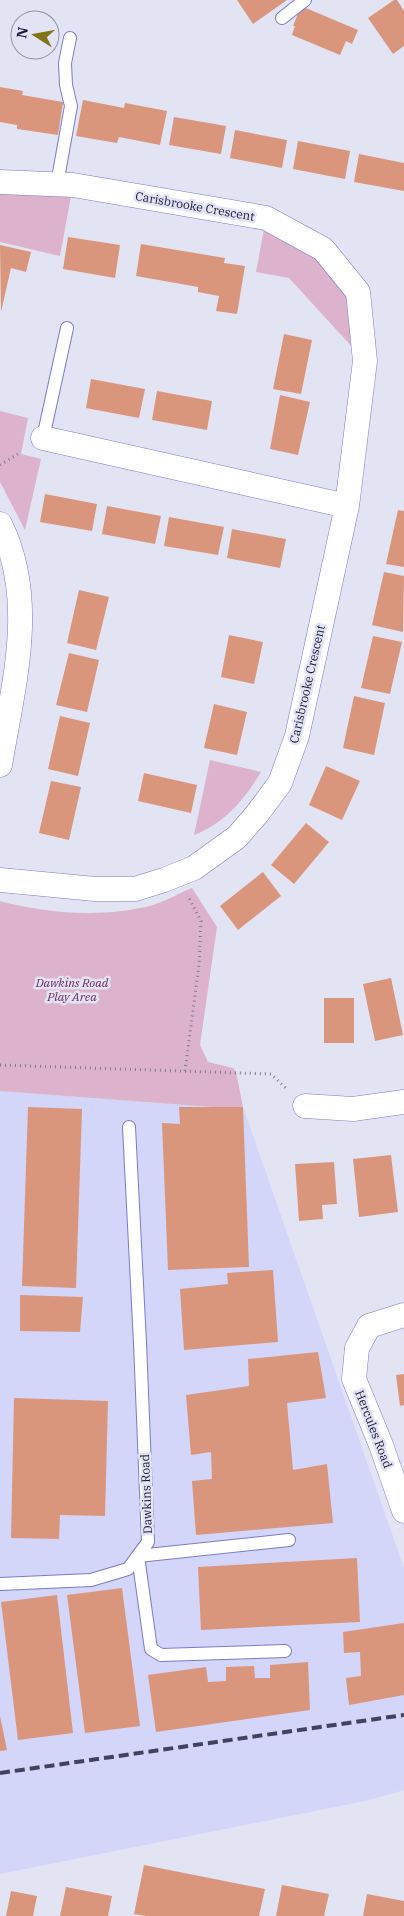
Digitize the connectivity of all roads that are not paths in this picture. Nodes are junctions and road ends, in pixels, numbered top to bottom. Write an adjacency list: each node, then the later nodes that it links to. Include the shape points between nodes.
1 (305, 0): 2 (lane)
2 (282, 18)
3 (70, 38): 5 (lane, via 65,63 71,106)
4 (0, 182): 5 (street, Carisbrooke Crescent)
5 (56, 184): 8 (street, Carisbrooke Crescent, via 266,218 322,249 358,292 365,361)
6 (67, 328): 7 (lane)
7 (43, 438): 8 (street)
8 (347, 506): 11 (street, Carisbrooke Crescent, via 297,736 280,783 237,837 194,868 135,889 95,889)
9 (0, 524): 10 (street, via 15,568 20,599 20,642)
10 (0, 765)
11 (0, 880)
12 (404, 1102): 13 (street, via 353,1109)
13 (304, 1106)
14 (129, 1127): 18 (lane, Dawkins Road, via 148,1542)
15 (404, 1315): 16 (street, Hercules Road, via 369,1326 358,1348 354,1379)
16 (404, 1511)
17 (288, 1540): 18 (lane)
18 (138, 1556): 19 (lane, Dawkins Road, via 128,1569 91,1580); 20 (lane, via 151,1650 161,1655)
19 (0, 1584)
20 (286, 1651)

